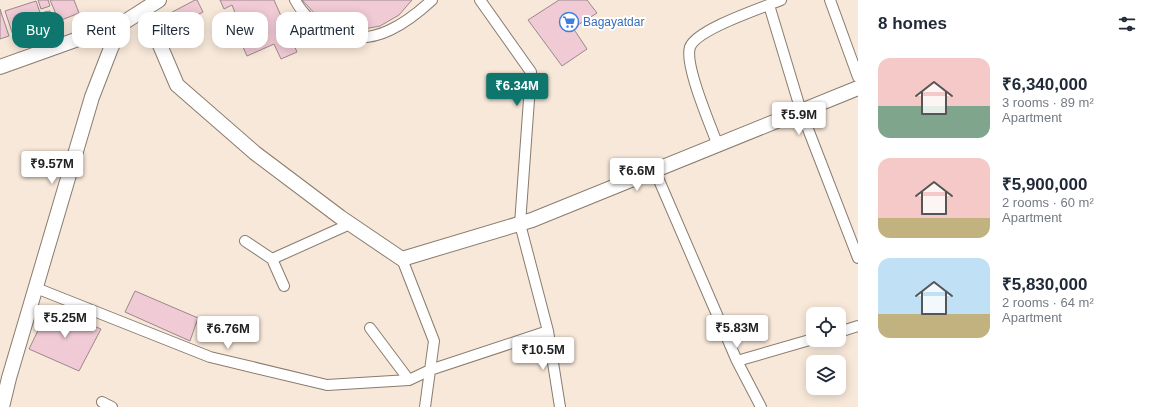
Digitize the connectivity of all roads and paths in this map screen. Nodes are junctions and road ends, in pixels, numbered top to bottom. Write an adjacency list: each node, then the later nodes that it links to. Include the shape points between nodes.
1 (159, 0): 8 (street)
2 (295, 0): 3 (street, via 301,11 313,23 329,33 346,37 376,36 390,30)
3 (432, 0)
4 (480, 0): 19 (street, via 530,72)
5 (781, 0): 7 (street)
6 (830, 0): 13 (street)
7 (769, 5): 15 (street); 16 (street, via 710,29 696,38 690,46 693,76)
8 (145, 10): 9 (street); 18 (street, via 177,85 255,153)
9 (130, 19)
10 (72, 41): 12 (street)
11 (110, 48): 25 (street, via 92,97)
12 (0, 67)
13 (858, 77)
14 (858, 88): 15 (street)
15 (801, 111): 16 (street); 21 (street)
16 (718, 146): 17 (street)
17 (655, 171): 19 (street); 31 (street)
18 (350, 224): 22 (street); 23 (street)
19 (520, 224): 23 (street); 29 (street)
20 (245, 241): 22 (street)
21 (858, 258)
22 (272, 259): 24 (street)
23 (402, 259): 32 (street, via 434,341)
24 (284, 286)
25 (36, 288): 33 (street, via 210,357 327,385); 35 (street)
26 (858, 326): 28 (street)
27 (370, 328): 33 (street)
28 (846, 330)
29 (548, 331): 32 (street); 38 (street)
30 (806, 341): 31 (street)
31 (737, 361): 39 (street)
32 (430, 370): 33 (street); 37 (street)
33 (409, 380)
34 (102, 402): 36 (street)
35 (2, 407)
36 (112, 407)
37 (425, 407)
38 (560, 407)
39 (761, 407)

